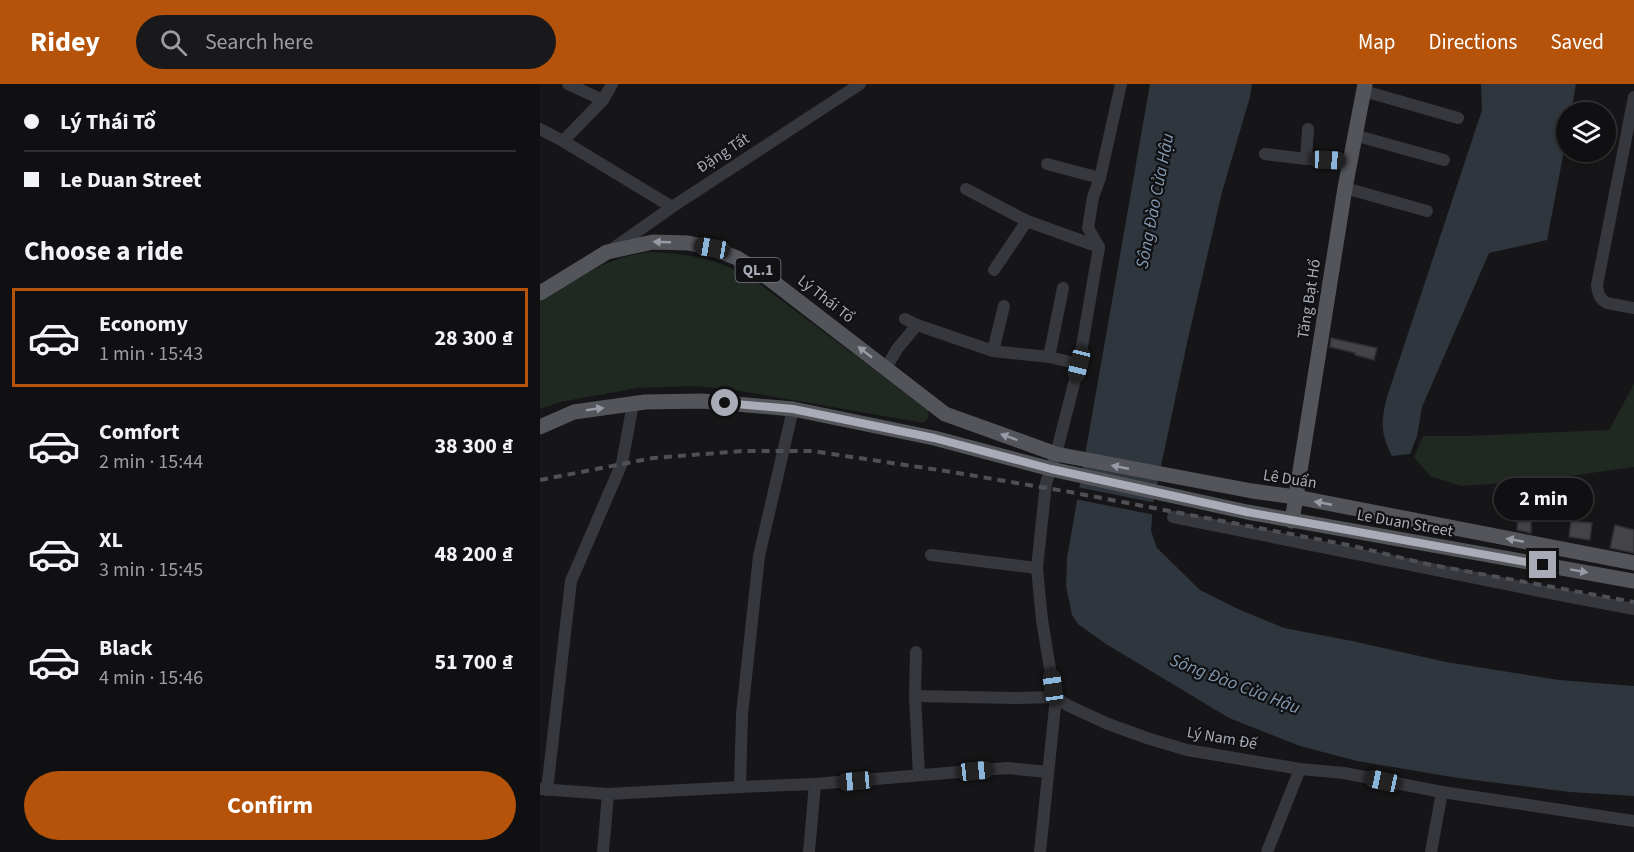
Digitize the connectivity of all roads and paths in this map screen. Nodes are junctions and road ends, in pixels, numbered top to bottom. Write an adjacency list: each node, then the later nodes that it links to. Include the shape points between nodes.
1 (568, 84): 7 (street)
2 (612, 84): 7 (street)
3 (860, 84): 21 (street, Đặng Tất)
4 (1121, 84): 18 (street)
5 (1365, 87): 8 (street); 11 (main road, Tăng Bạt Hổ)
6 (1634, 97): 30 (street, via 1597,285 1599,297 1607,303)
7 (603, 100): 12 (street)
8 (1458, 118)
9 (540, 129): 12 (street)
10 (1308, 129): 14 (street)
11 (1354, 135): 15 (street); 16 (main road, Tăng Bạt Hổ)
12 (563, 141): 21 (street)
13 (1265, 154): 14 (street)
14 (1306, 159): 16 (street)
15 (1444, 160)
16 (1350, 161): 19 (main road, Tăng Bạt Hổ)
17 (1047, 164): 18 (street)
18 (1100, 178): 24 (street, via 1088,228)
19 (1345, 188): 22 (street); 44 (main road, Tăng Bạt Hổ)
20 (966, 189): 23 (street)
21 (672, 207): 25 (street, Đặng Tất)
22 (1427, 211)
23 (1027, 221): 24 (street); 26 (street)
24 (1099, 247): 35 (street)
25 (607, 252): 28 (main road, Lý Thái Tổ / QL.1); 36 (main road, Lý Thái Tổ / QL.1, one-way to 25, via 764,274 737,258 688,243 652,242)
26 (994, 270)
27 (1063, 288): 34 (street)
28 (540, 293)
29 (1004, 306): 33 (street)
30 (1634, 308)
31 (905, 319): 32 (street)
32 (917, 325): 33 (street); 36 (street)
33 (993, 351): 34 (street)
34 (1049, 357): 35 (street)
35 (1079, 364): 42 (street)
36 (886, 368): 39 (main road, Lý Thái Tổ / QL.1)
37 (633, 404): 38 (main road, via 702,401); 40 (main road, one-way to 37, via 574,412); 60 (street, via 622,463 571,581)
38 (793, 409): 41 (main road); 59 (street, via 759,556 742,714)
39 (945, 414): 41 (main road); 42 (main road, Lê Duẩn / QL.1, one-way to 39)
40 (540, 427)
41 (934, 438): 43 (main road)
42 (1060, 455): 43 (street); 44 (main road, Lê Duẩn / QL.1, one-way to 42)
43 (1054, 470): 46 (main road, Le Duan Street); 49 (street, via 1045,488)
44 (1296, 498): 46 (main road, Tăng Bạt Hổ); 48 (main road, Lê Duẩn / QL.1, one-way to 44)
45 (1173, 517): 51 (street)
46 (1293, 521): 50 (main road, Le Duan Street, one-way to 50)
47 (931, 555): 49 (street)
48 (1634, 563)
49 (1037, 568): 54 (street)
50 (1634, 581)
51 (1634, 609)
52 (916, 651): 53 (street)
53 (915, 696): 54 (street); 57 (street)
54 (1056, 697): 55 (street, Lý Nam Đế, via 1150,740); 56 (street)
55 (1300, 769): 61 (street, Lý Nam Đế, via 1344,773); 67 (street)
56 (1048, 772): 57 (street, via 1007,768); 66 (street)
57 (919, 775): 58 (street)
58 (815, 784): 59 (street); 65 (street)
59 (740, 787): 62 (street)
60 (543, 790): 62 (street)
61 (1442, 792): 63 (street, Lý Nam Đế); 68 (street)
62 (608, 794): 64 (street)
63 (1634, 821)
64 (603, 852)
65 (809, 852)
66 (1040, 852)
67 (1267, 852)
68 (1431, 852)

